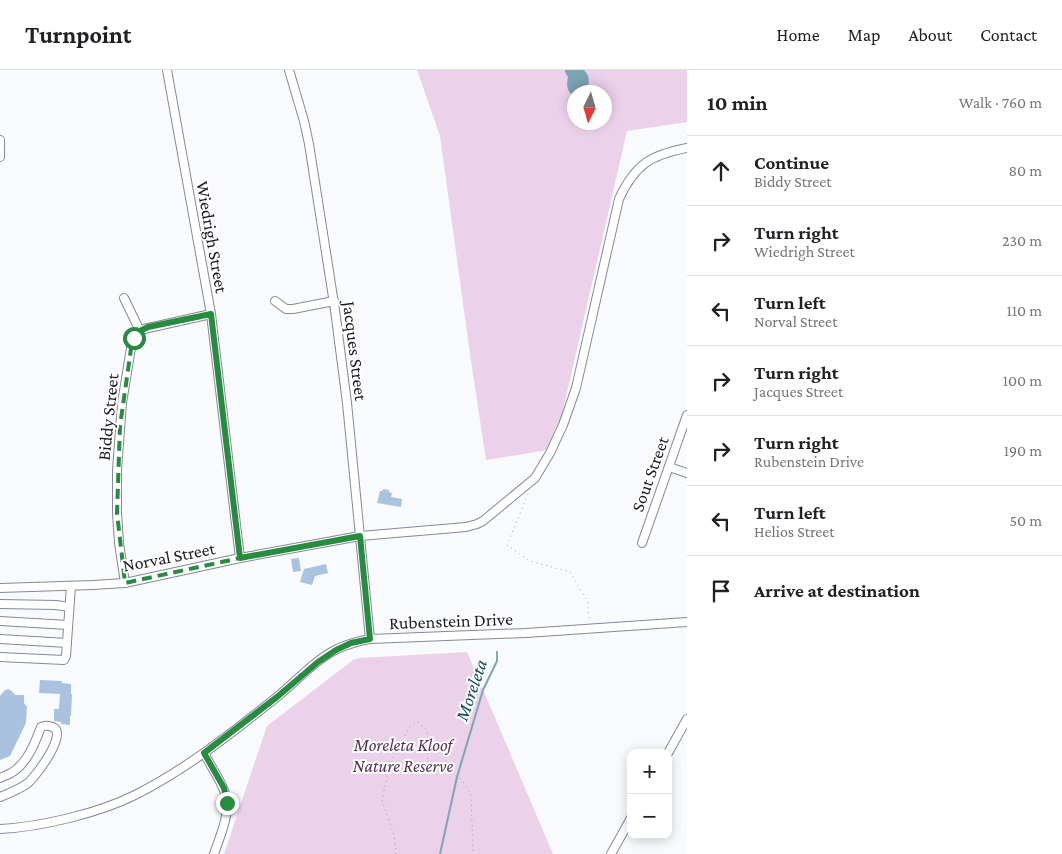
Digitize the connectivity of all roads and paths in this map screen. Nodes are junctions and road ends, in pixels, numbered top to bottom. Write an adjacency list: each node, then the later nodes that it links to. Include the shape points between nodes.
1 (166, 70): 10 (street, Wiedrigh Street)
2 (289, 70): 9 (street, Jacques Street, via 309,144)
3 (0, 140): 5 (street)
4 (687, 148): 16 (street, Norval Street, via 651,158 626,183 619,199 576,388 550,453 535,478 472,526)
5 (0, 149): 6 (street)
6 (0, 157)
7 (124, 298): 11 (street)
8 (275, 301): 9 (street, via 286,309 293,309)
9 (334, 301): 16 (street, Jacques Street)
10 (211, 314): 11 (street); 18 (street, Wiedrigh Street)
11 (140, 331): 19 (street, Biddy Street, via 132,342 118,449 118,528)
12 (687, 415): 13 (street, Sout Street)
13 (669, 467): 14 (street); 17 (street, Sout Street)
14 (687, 473)
15 (528, 495): 27 (path, via 507,545 530,561 570,572 588,602)
16 (360, 536): 18 (street, Norval Street); 29 (street, Jacques Street)
17 (642, 543)
18 (240, 558): 19 (street, Norval Street)
19 (125, 583): 20 (street, Norval Street)
20 (71, 586): 21 (street, Norval Street); 23 (street)
21 (0, 588)
22 (0, 604): 23 (street)
23 (70, 607): 26 (street)
24 (0, 621): 26 (street)
25 (687, 622): 27 (street, Rubenstein Drive)
26 (68, 625): 30 (street)
27 (589, 629): 29 (street, Rubenstein Drive)
28 (0, 639): 30 (street)
29 (370, 639): 34 (street, Rubenstein Drive, via 351,643 324,658)
30 (67, 642): 31 (street, via 64,660)
31 (0, 657)
32 (687, 719): 33 (street)
33 (670, 749)
34 (204, 753): 38 (street, Rubenstein Drive, via 153,786 108,806 62,819); 39 (street, via 224,788 227,803)
35 (0, 778): 36 (street, via 22,764 41,727 46,725 56,729 47,761 38,772 18,790)
36 (0, 797)
37 (627, 825): 42 (street)
38 (0, 829)
39 (214, 854)
40 (396, 854): 41 (path, via 394,834 382,800 390,763 408,728 418,722 427,730 428,762 462,780 471,795)
41 (472, 854)
42 (610, 854)

